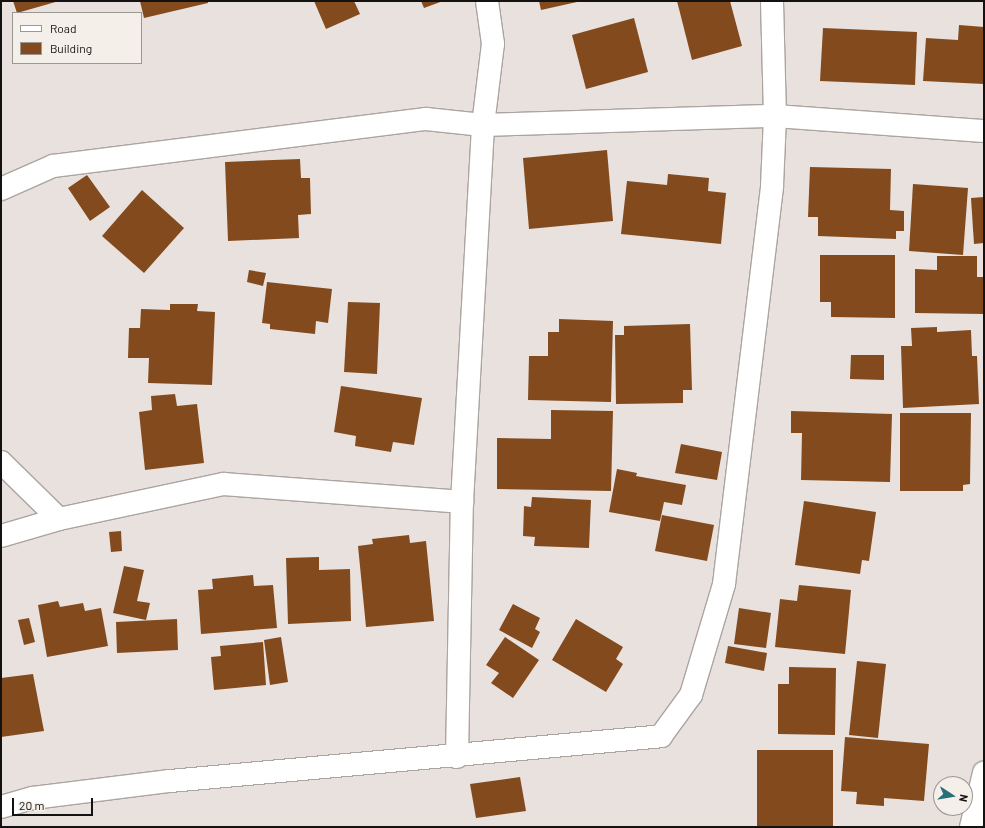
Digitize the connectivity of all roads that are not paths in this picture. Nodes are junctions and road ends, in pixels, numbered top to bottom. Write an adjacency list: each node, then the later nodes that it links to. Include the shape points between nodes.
1 (487, 1): 4 (street, via 493,44)
2 (772, 1): 3 (street)
3 (775, 116): 4 (street); 5 (street); 11 (street, via 772,186 724,584 691,695 661,736)
4 (483, 125): 6 (street, via 426,119 53,166); 8 (street)
5 (984, 131)
6 (1, 189)
7 (1, 462): 9 (street)
8 (462, 502): 9 (street, via 224,484); 11 (street)
9 (60, 519): 10 (street)
10 (1, 536)
11 (457, 757): 13 (street, via 296,768 170,781 33,798)
12 (984, 773): 14 (street)
13 (1, 807)
14 (971, 827)

